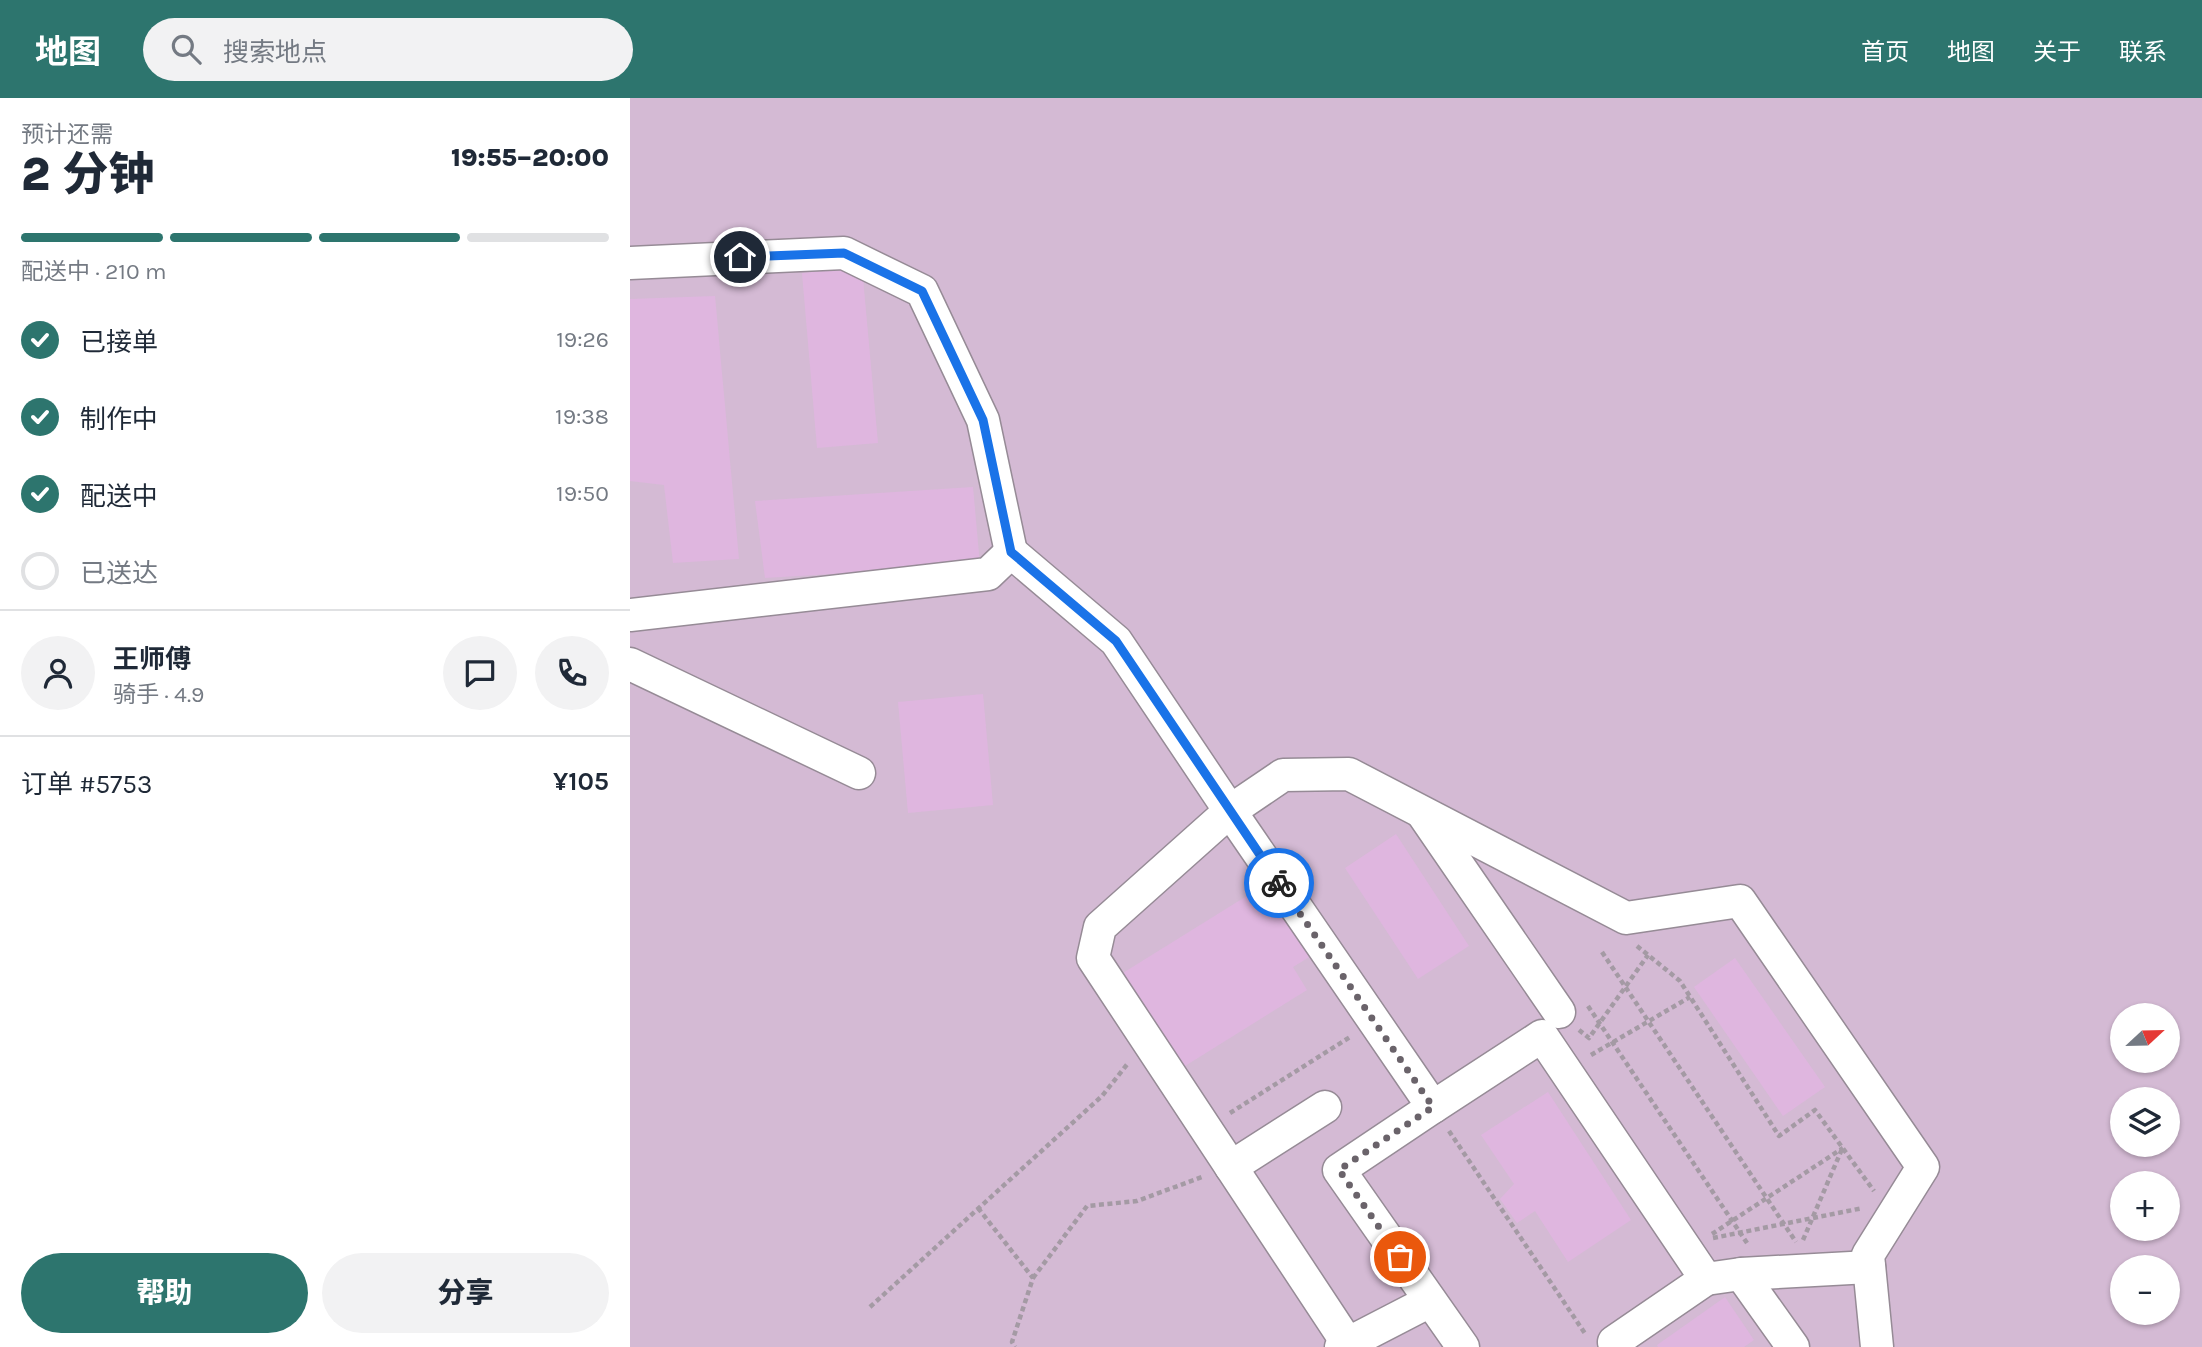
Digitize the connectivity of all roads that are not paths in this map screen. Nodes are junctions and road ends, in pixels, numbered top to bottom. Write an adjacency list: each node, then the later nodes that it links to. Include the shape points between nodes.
1 (630, 263): 2 (street, via 844,253 922,291 983,420)
2 (1011, 552): 3 (street, via 988,574); 6 (street, via 1116,641)
3 (630, 615)
4 (630, 664): 5 (street)
5 (859, 773)
6 (1230, 811): 7 (street, via 1283,775 1349,774); 10 (street); 11 (street, via 1100,927 1093,958)
7 (1421, 811): 8 (street); 12 (street, via 1626,918 1740,901 1923,1167 1888,1210 1868,1255)
8 (1570, 1005)
9 (1325, 1107): 11 (street)
10 (1433, 1107): 14 (street, via 1542,1036); 15 (street, via 1339,1170)
11 (1231, 1167): 17 (street)
12 (1869, 1267): 13 (street); 20 (street)
13 (1754, 1273): 14 (street); 19 (street)
14 (1706, 1279): 16 (street)
15 (1430, 1301): 17 (street); 18 (street)
16 (1606, 1343)
17 (1346, 1346)
18 (1463, 1347)
19 (1794, 1347)
20 (1877, 1347)

